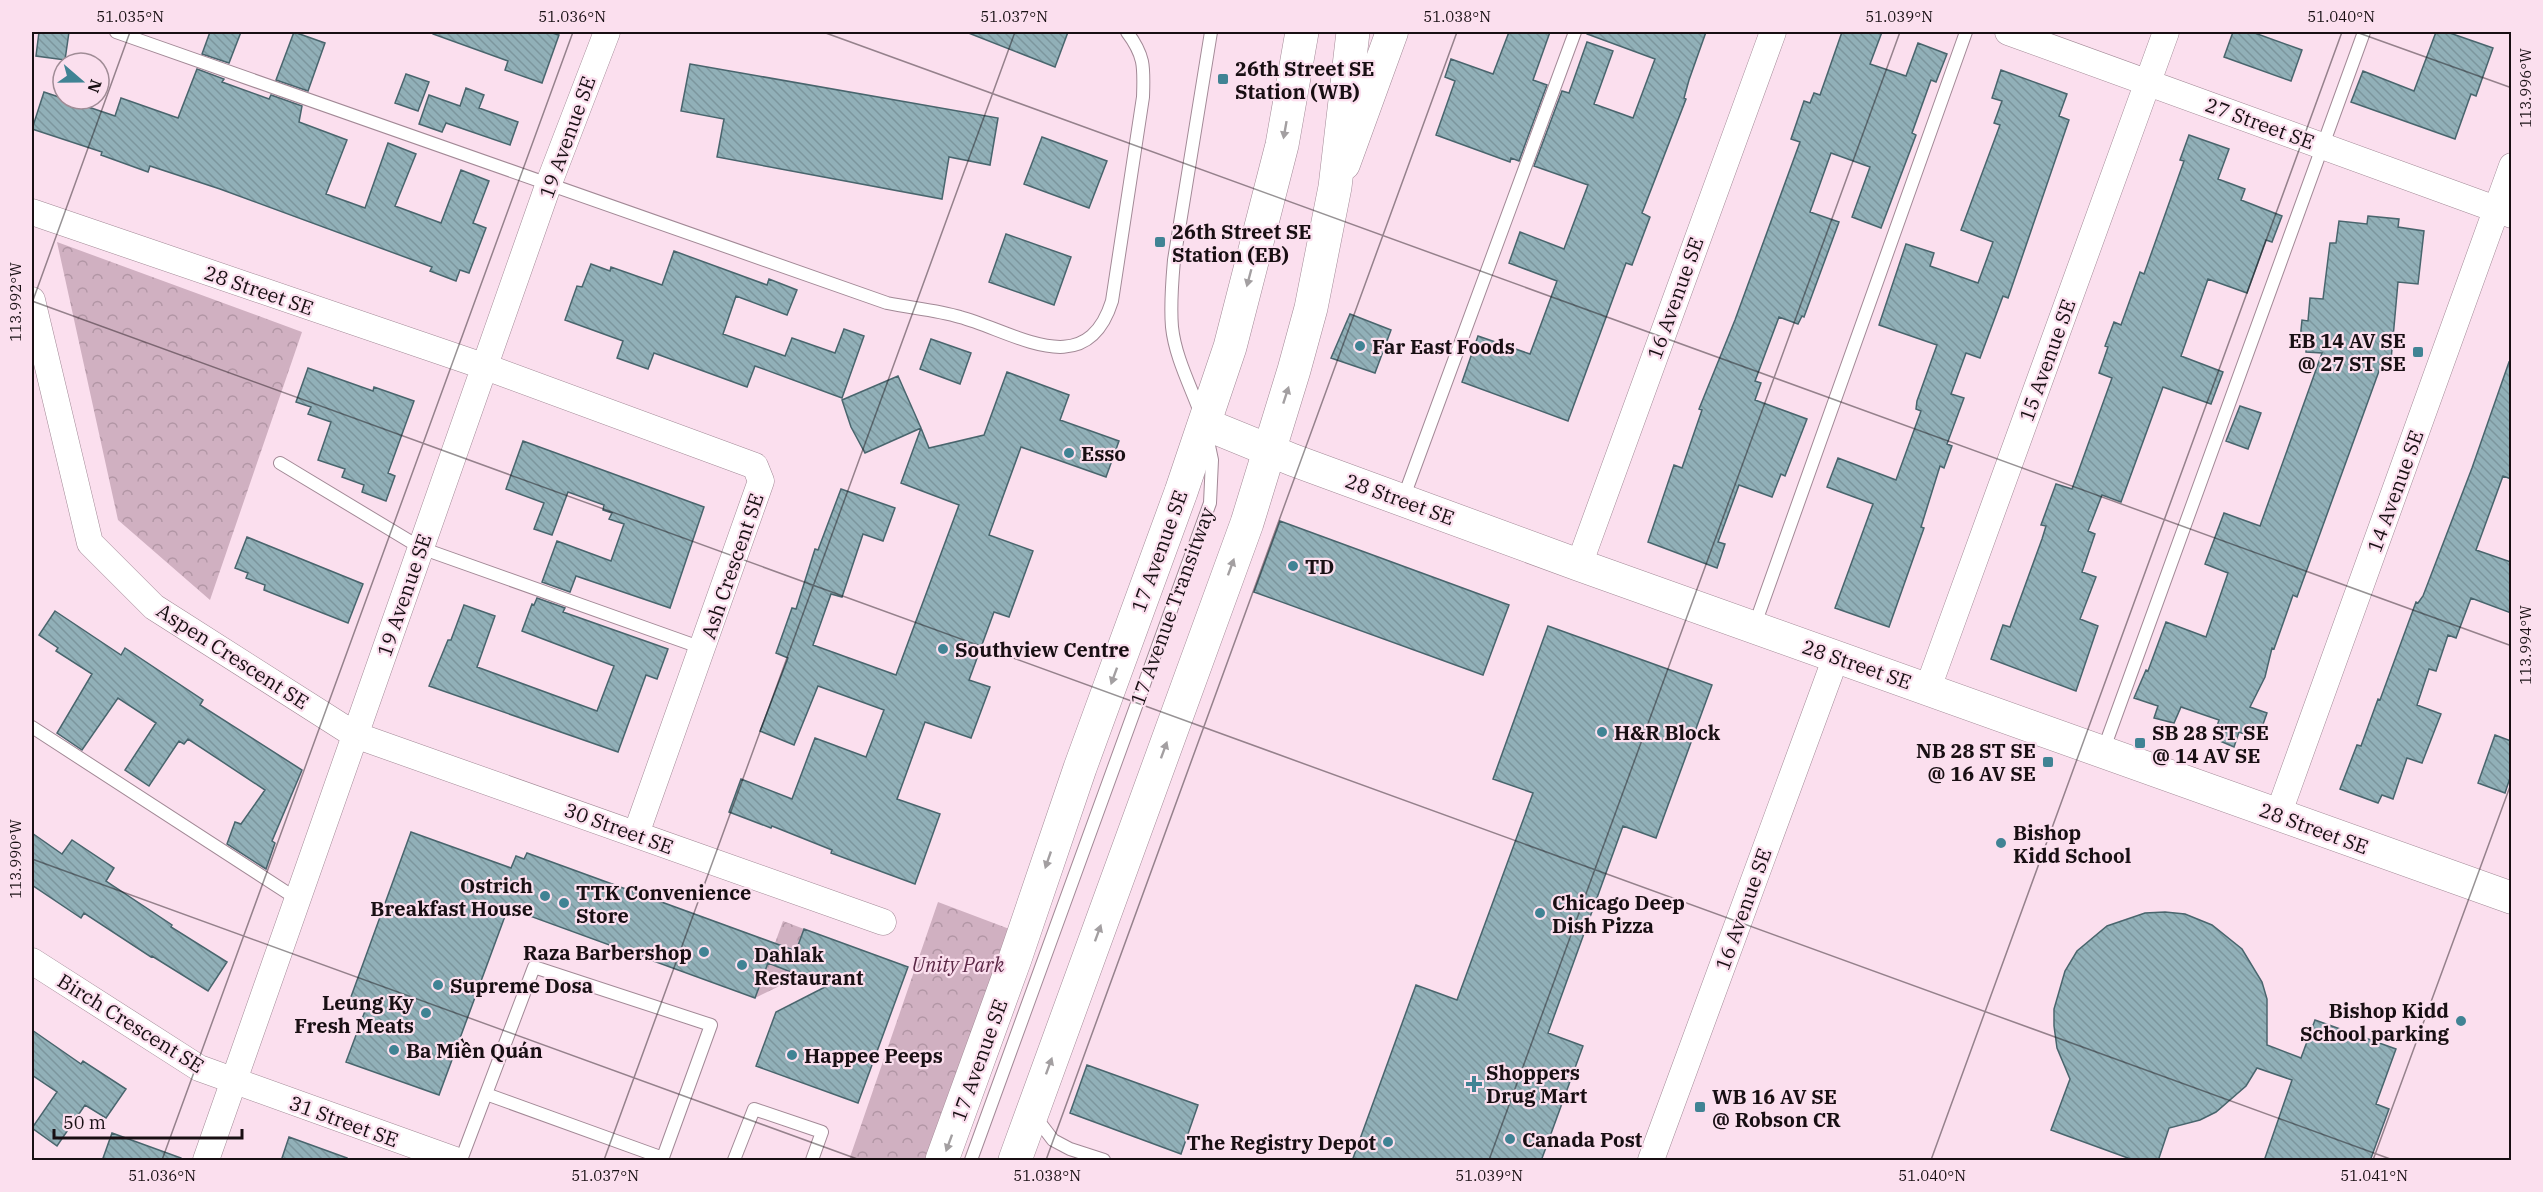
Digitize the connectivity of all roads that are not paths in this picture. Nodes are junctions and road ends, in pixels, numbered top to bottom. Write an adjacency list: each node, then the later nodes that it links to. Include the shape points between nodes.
1 (116, 32): 17 (lane)
2 (607, 32): 17 (street, 19 Avenue SE)
3 (1127, 32): 17 (lane, via 1140,49 1143,97 1112,301 1098,331 1074,346 1036,345 959,316 887,303)
4 (1211, 32): 23 (lane, 17 Avenue Transitway, via 1170,297 1172,329)
5 (1302, 32): 23 (main road, 17 Avenue SE, one-way to 23, via 1269,201)
6 (1353, 32): 18 (main road)
7 (1392, 32): 18 (street)
8 (1575, 32): 26 (lane)
9 (1773, 32): 28 (street, 16 Avenue SE)
10 (1966, 32): 29 (lane)
11 (2008, 32): 14 (street, 27 Street SE)
12 (2166, 32): 14 (street, 15 Avenue SE)
13 (2364, 32): 15 (lane)
14 (2148, 81): 15 (street, 27 Street SE); 32 (street, 15 Avenue SE)
15 (2323, 146): 20 (street, 27 Street SE); 35 (lane)
16 (2511, 166): 20 (street, 14 Avenue SE)
17 (549, 183): 22 (street, 19 Avenue SE)
18 (1335, 187): 24 (main road, one-way to 18, via 1311,308)
19 (32, 212): 22 (street, 28 Street SE)
20 (2504, 212): 36 (street, 14 Avenue SE)
21 (32, 300): 34 (street, Aspen Crescent SE, via 90,543 154,607)
22 (486, 367): 27 (street, 19 Avenue SE); 30 (street, Ash Crescent SE, via 756,466 761,482)
23 (1205, 424): 24 (street, 28 Street SE); 51 (main road, 17 Avenue SE, one-way to 51); 52 (lane, 17 Avenue Transitway, via 1212,460 1210,503)
24 (1269, 451): 26 (street, 28 Street SE); 44 (main road, one-way to 24, via 1247,523)
25 (280, 463): 27 (lane)
26 (1402, 500): 28 (street, 28 Street SE)
27 (421, 548): 30 (lane); 34 (street, 19 Avenue SE)
28 (1579, 565): 29 (street, 28 Street SE)
29 (1754, 628): 31 (street, 28 Street SE)
30 (702, 648): 37 (street, Ash Crescent SE)
31 (1836, 657): 32 (street, 28 Street SE); 55 (street, 16 Avenue SE)
32 (1928, 688): 35 (street, 28 Street SE)
33 (32, 727): 39 (lane)
34 (355, 735): 37 (street, 30 Street SE); 39 (street, 19 Avenue SE)
35 (2103, 751): 36 (street, 28 Street SE)
36 (2278, 815): 38 (street, 28 Street SE)
37 (636, 834): 40 (street, 30 Street SE)
38 (2510, 893)
39 (297, 899): 42 (street, 19 Avenue SE)
40 (883, 922)
41 (32, 961): 42 (street, Birch Crescent SE, via 199,1068)
42 (233, 1082): 46 (street, 19 Avenue SE); 47 (street, 31 Street SE)
43 (486, 1094): 45 (lane); 45 (lane, via 534,967 711,1025); 48 (lane)
44 (1032, 1113): 53 (main road); 54 (lane, via 1053,1140)
45 (663, 1159)
46 (206, 1161)
47 (455, 1161)
48 (461, 1161)
49 (734, 1161): 50 (lane, via 754,1109 822,1132)
50 (812, 1161)
51 (942, 1161)
52 (971, 1161)
53 (1015, 1161)
54 (1104, 1161)
55 (1651, 1161)

